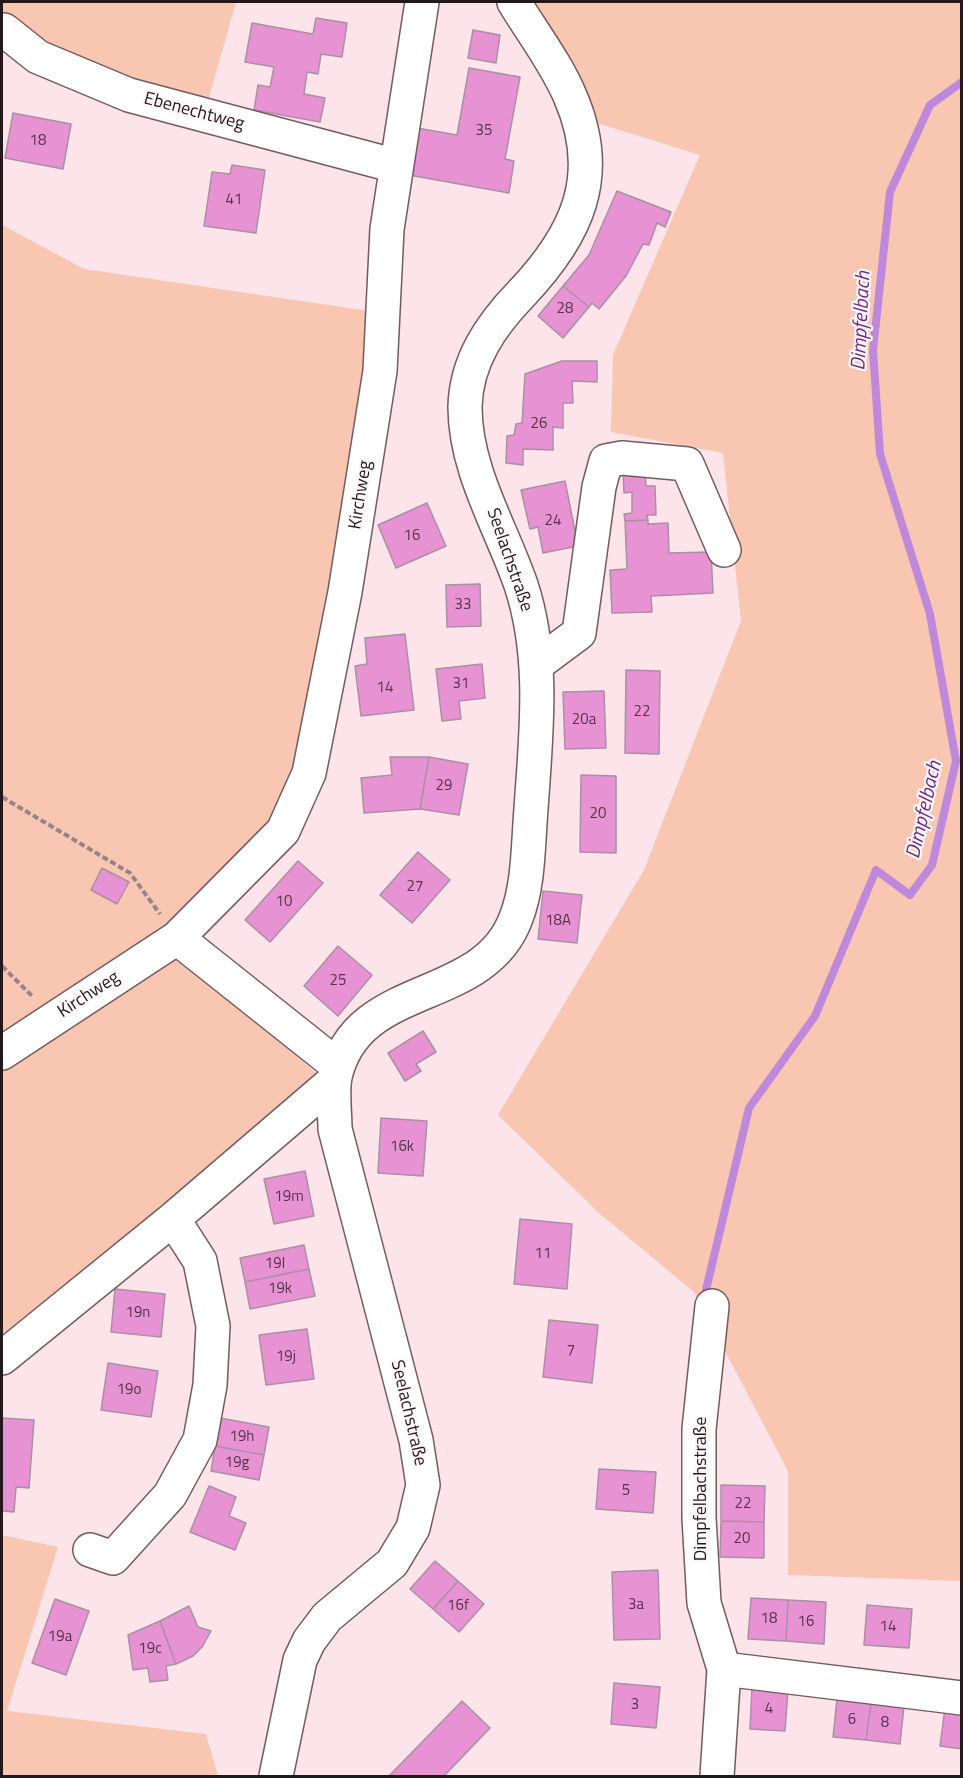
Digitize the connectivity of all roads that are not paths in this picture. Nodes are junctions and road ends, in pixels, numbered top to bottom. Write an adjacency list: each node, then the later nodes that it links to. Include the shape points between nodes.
1 (422, 2): 4 (street, Kirchweg)
2 (514, 2): 6 (street, Seelachstraße, via 569,93 584,140 585,165 578,211 569,232 543,271 486,335 465,402 469,446 521,586)
3 (4, 30): 4 (street, Ebenechtweg, via 38,57 129,95)
4 (396, 166): 7 (street, Kirchweg, via 387,229 378,383 345,592 309,773 284,831)
5 (724, 550): 6 (street, via 687,464 622,458 606,461 579,633)
6 (536, 665): 9 (street, Seelachstraße, via 528,853 520,907 511,930 491,957 473,971 376,1015 354,1038)
7 (177, 938): 8 (street, Kirchweg); 9 (street)
8 (2, 1053)
9 (336, 1073): 10 (street, Seelachstraße); 16 (street, Seelachstraße, via 335,1128 416,1440 423,1485 413,1528 392,1563 327,1617 309,1641 300,1660)
10 (173, 1219): 12 (street, Seelachstraße); 13 (street, via 200,1261 213,1326 210,1385 200,1440 170,1495 113,1558)
11 (712, 1306): 14 (street, Dimpfelbachstraße, via 699,1429 699,1518 704,1603)
12 (2, 1358)
13 (90, 1550)
14 (724, 1669): 15 (street); 17 (street, Dimpfelbachstraße)
15 (962, 1698)
16 (276, 1776)
17 (717, 1776)

